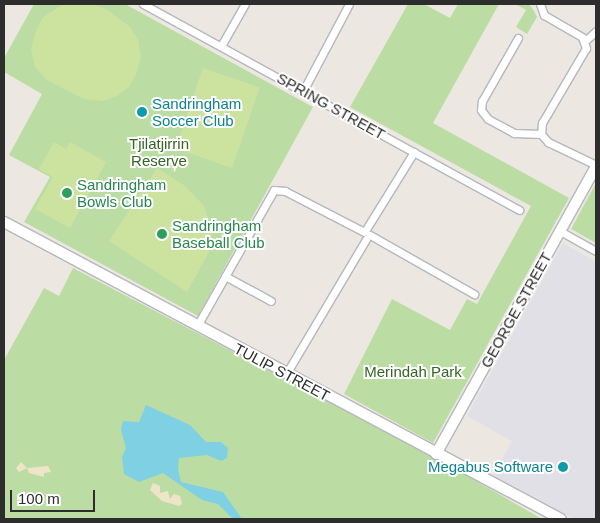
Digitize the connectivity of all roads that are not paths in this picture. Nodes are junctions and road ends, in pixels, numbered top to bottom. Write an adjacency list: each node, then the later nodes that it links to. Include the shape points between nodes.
1 (143, 4): 8 (street, SPRING STREET)
2 (245, 4): 8 (street)
3 (349, 4): 9 (street)
4 (540, 4): 7 (street, via 544,15)
5 (596, 31): 7 (street)
6 (518, 38): 10 (street, via 482,101 481,110 488,119 514,133)
7 (585, 41): 10 (street, via 584,52 542,123)
8 (221, 46): 9 (street, SPRING STREET)
9 (301, 90): 11 (street, SPRING STREET)
10 (541, 134): 12 (street, via 548,142)
11 (413, 152): 13 (street, SPRING STREET); 16 (street)
12 (596, 165): 15 (street, GEORGE STREET)
13 (519, 210)
14 (4, 222): 21 (street, TULIP STREET)
15 (560, 231): 17 (street); 23 (street, GEORGE STREET)
16 (366, 235): 18 (street, via 276,189); 19 (street); 22 (street)
17 (596, 251)
18 (225, 276): 20 (street); 21 (street)
19 (474, 294)
20 (271, 300)
21 (197, 326): 22 (street, TULIP STREET)
22 (287, 375): 23 (street, TULIP STREET)
23 (436, 454): 24 (street, TULIP STREET)
24 (561, 519)

